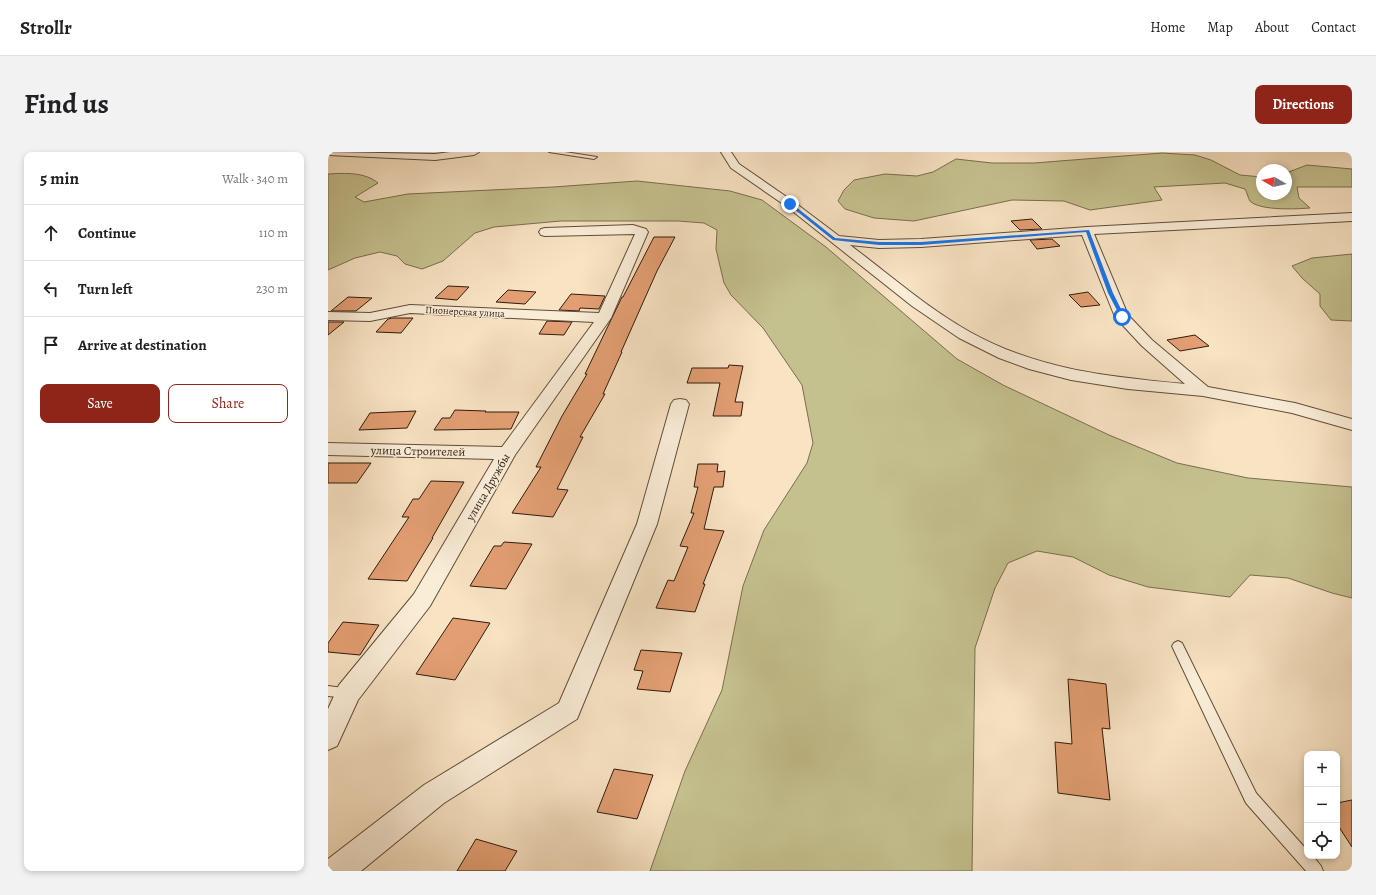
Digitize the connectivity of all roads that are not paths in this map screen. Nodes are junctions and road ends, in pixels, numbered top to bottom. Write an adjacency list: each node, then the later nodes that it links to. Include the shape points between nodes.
1 (328, 152): 2 (street, via 435,157)
2 (474, 152)
3 (552, 152): 5 (lane)
4 (726, 152): 9 (street, via 735,166 790,204)
5 (594, 157)
6 (1352, 217): 7 (street)
7 (1087, 231): 9 (street, via 921,243 879,244); 12 (street, via 1110,293 1122,317 1147,344)
8 (545, 232): 11 (street, улица Дружбы, via 633,229 642,232)
9 (834, 239): 12 (street, via 958,331 1005,355 1071,375 1128,384)
10 (328, 316): 11 (street, Пионерская улица, via 370,317 410,309)
11 (604, 318): 16 (street, улица Дружбы)
12 (1203, 391): 14 (street, via 1295,408)
13 (680, 404): 21 (street, via 647,524 568,711 434,794)
14 (1352, 425)
15 (328, 450): 16 (street, улица Строителей)
16 (507, 452): 19 (street, улица Дружбы, via 422,600)
17 (1178, 646): 22 (lane, via 1252,798)
18 (328, 691): 19 (lane)
19 (348, 693): 20 (street, улица Дружбы)
20 (328, 738)
21 (337, 871)
22 (1316, 871)

